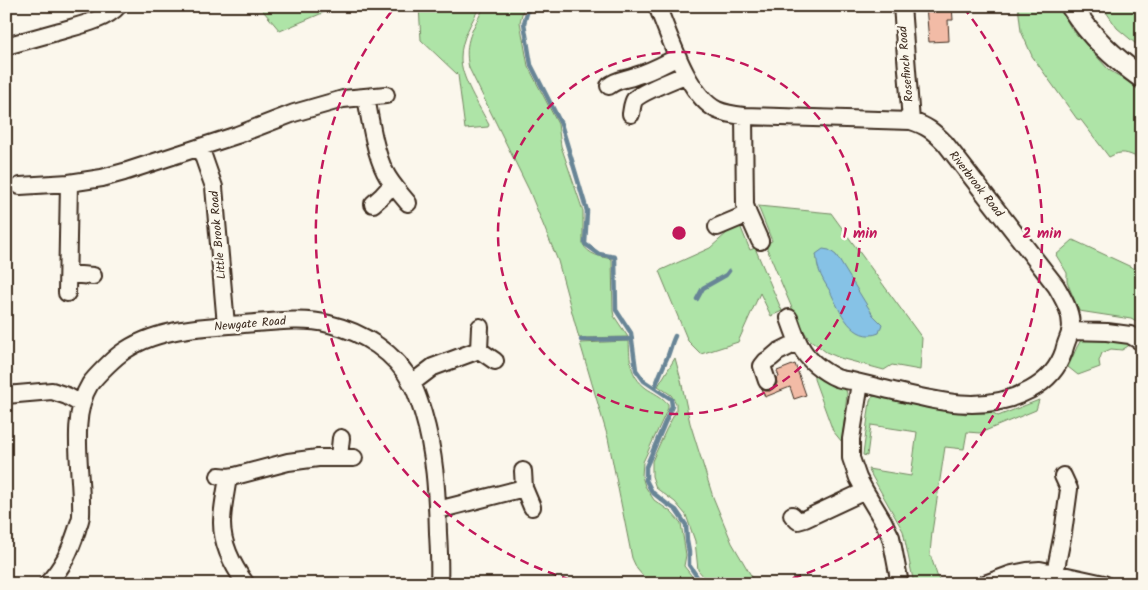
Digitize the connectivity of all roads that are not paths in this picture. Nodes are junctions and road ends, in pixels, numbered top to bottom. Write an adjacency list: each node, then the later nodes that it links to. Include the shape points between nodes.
1 (118, 6): 5 (street, via 95,20)
2 (658, 6): 6 (street, Riverbrook Road)
3 (902, 6): 14 (street, Rosefinch Road)
4 (1071, 6): 8 (street, via 1098,41)
5 (6, 46)
6 (678, 57): 7 (street, Riverbrook Road); 9 (street)
7 (686, 75): 12 (street, via 635,98); 13 (street, Riverbrook Road, via 698,93 716,109)
8 (1142, 78)
9 (609, 86)
10 (386, 95): 11 (street)
11 (366, 97): 15 (street, via 294,113); 17 (street, via 376,146)
12 (631, 114)
13 (744, 116): 14 (street, Riverbrook Road); 21 (street, via 744,190)
14 (911, 121): 30 (street, Riverbrook Road, via 928,128 945,143 1056,286 1068,309)
15 (200, 147): 16 (street, via 124,172); 28 (street, Little Brook Road, via 214,188)
16 (69, 183): 18 (street); 24 (street)
17 (392, 185): 19 (street); 20 (street)
18 (20, 186)
19 (408, 203)
20 (373, 204)
21 (748, 214): 22 (street); 23 (street)
22 (717, 226)
23 (760, 241)
24 (68, 274): 25 (street); 26 (street)
25 (93, 276)
26 (67, 293)
27 (789, 318): 31 (street, Riverbrook Road)
28 (226, 326): 36 (street, Newgate Road, via 294,320 328,323 371,341 387,353); 39 (street, Newgate Road, via 181,330 137,344 120,354 99,374 90,384)
29 (480, 327): 33 (street)
30 (1070, 331): 32 (street, via 1130,335); 37 (street, Riverbrook Road, via 1056,369 1048,378 1021,395 999,402 960,404)
31 (798, 342): 35 (street, via 778,352 762,366); 37 (street, Riverbrook Road, via 806,355 827,372)
32 (1142, 342)
33 (479, 350): 34 (street); 36 (street, via 433,367)
34 (495, 361)
35 (767, 381)
36 (412, 383): 46 (street, Newgate Road, via 434,460)
37 (860, 383): 44 (street, via 851,456)
38 (6, 395): 39 (street, via 52,391)
39 (81, 404): 50 (street, Newgate Road, via 78,438 81,517 71,549)
40 (341, 438): 51 (street, via 346,457 288,462 223,476 225,545 234,568)
41 (523, 471): 43 (street)
42 (1064, 476): 48 (street, via 1069,489)
43 (524, 488): 45 (street); 46 (street)
44 (867, 495): 47 (street, via 805,519 798,520); 53 (street, via 891,537)
45 (532, 507)
46 (438, 510): 52 (street, Newgate Road)
47 (792, 515)
48 (1055, 573): 49 (street, via 1027,571); 55 (street)
49 (1014, 579): 54 (street)
50 (47, 584)
51 (246, 584)
52 (439, 584)
53 (900, 584)
54 (984, 584)
55 (1104, 584)

